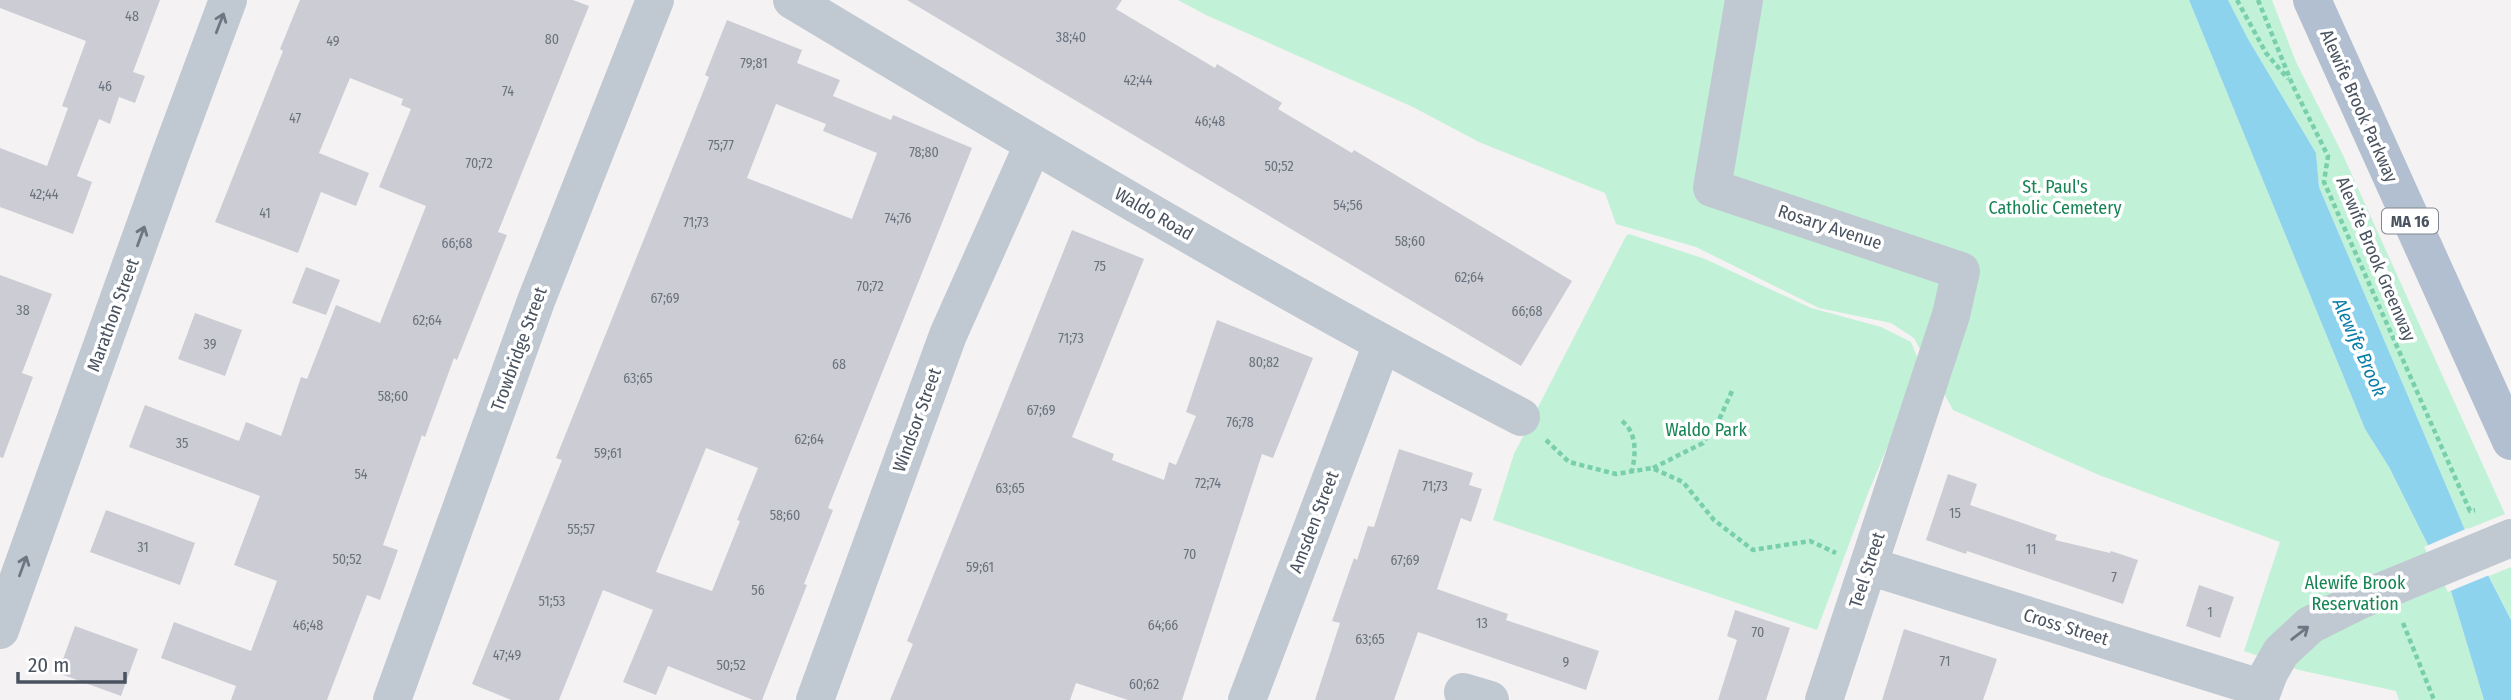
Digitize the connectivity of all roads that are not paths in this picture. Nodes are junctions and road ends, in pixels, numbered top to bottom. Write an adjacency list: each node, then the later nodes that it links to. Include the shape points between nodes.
1 (228, 0): 13 (street, Marathon Street, one-way to 1)
2 (655, 0): 15 (street, Trowbridge Street, via 536,301)
3 (792, 0): 6 (street, Waldo Road)
4 (1744, 0): 9 (street, Rosary Avenue, via 1712,188 1961,271)
5 (2312, 0): 10 (main road, Alewife Brook Parkway / MA 16)
6 (1032, 145): 7 (street, Waldo Road); 16 (street, Windsor Street, via 948,335)
7 (1382, 344): 8 (street, Waldo Road); 17 (street, Amsden Street)
8 (1521, 417)
9 (1910, 440): 12 (street, Teel Street)
10 (2511, 441)
11 (2500, 542): 14 (street, one-way to 11, via 2281,652 2299,633 2341,608)
12 (1853, 559): 14 (street, Cross Street); 18 (street, Teel Street)
13 (0, 630)
14 (2261, 694)
15 (392, 700)
16 (815, 700)
17 (1247, 700)
18 (1824, 700)

